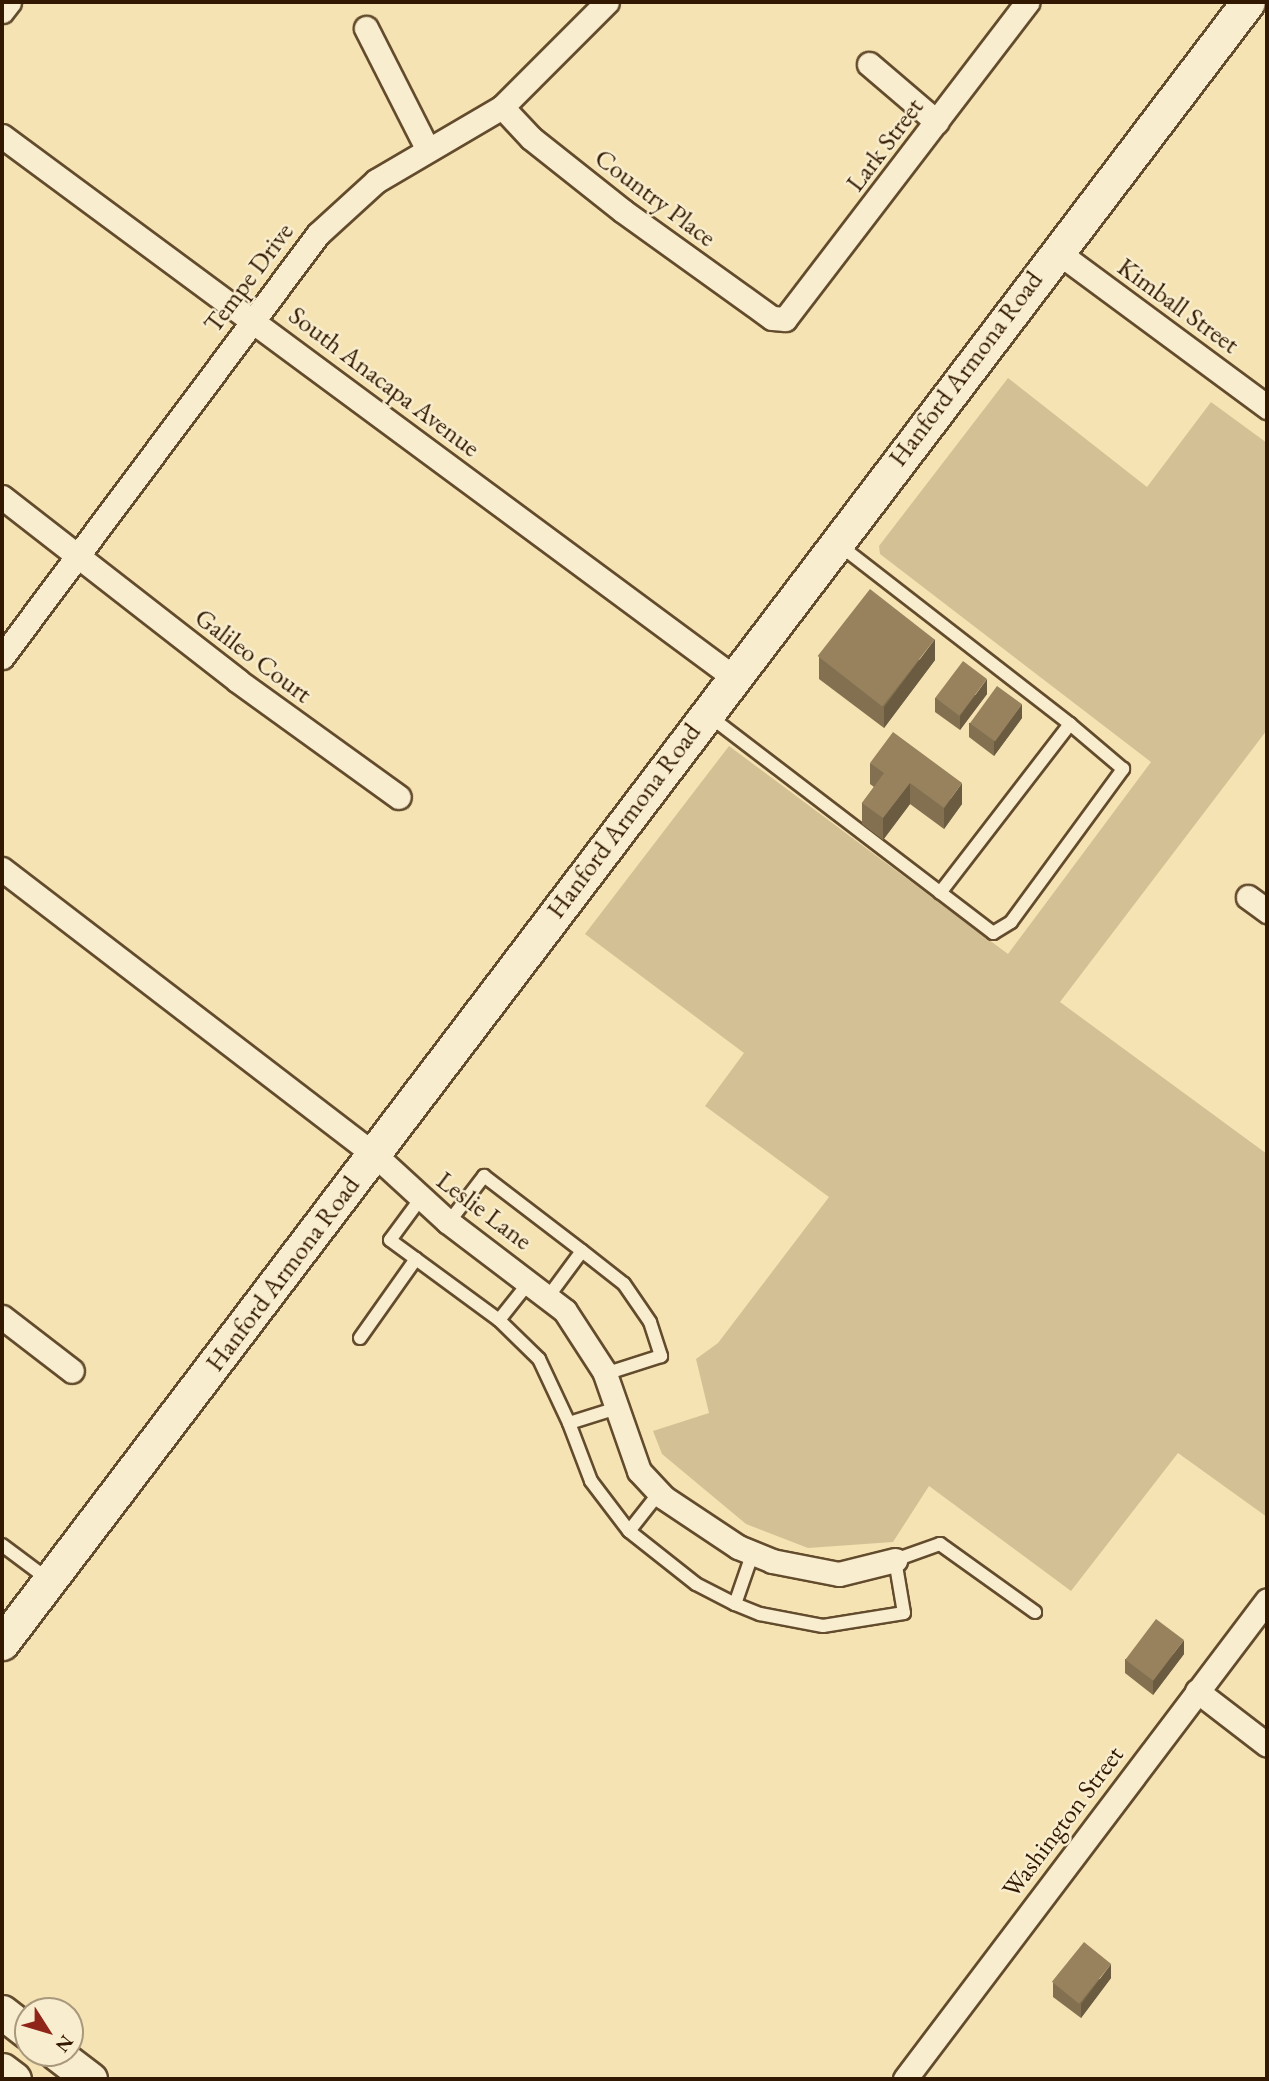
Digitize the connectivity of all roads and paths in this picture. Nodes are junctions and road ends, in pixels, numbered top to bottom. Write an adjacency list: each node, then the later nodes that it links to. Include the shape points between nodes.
1 (9, 2): 5 (street)
2 (607, 2): 8 (street, Tempe Drive)
3 (1027, 2): 9 (street, Lark Street)
4 (1248, 2): 12 (main road, Hanford Armona Road)
5 (2, 11)
6 (366, 28): 11 (street)
7 (869, 64): 9 (street)
8 (502, 107): 11 (street, Tempe Drive); 14 (street, Country Place, via 531,138 624,211 772,318)
9 (937, 122): 14 (street, Lark Street)
10 (2, 136): 13 (street, South Anacapa Avenue)
11 (427, 148): 13 (street, Tempe Drive, via 338,214)
12 (1055, 250): 15 (street, Kimball Street); 17 (main road, Hanford Armona Road)
13 (252, 318): 18 (street, Tempe Drive); 20 (street, South Anacapa Avenue)
14 (785, 319)
15 (1267, 407)
16 (2, 497): 18 (street, Galileo Court)
17 (835, 542): 20 (main road, Hanford Armona Road); 22 (lane)
18 (80, 552): 19 (street, Tempe Drive); 23 (street, Galileo Court, via 227,673)
19 (2, 657)
20 (732, 676): 21 (main road, Hanford Armona Road)
21 (705, 712): 25 (lane); 28 (main road, Hanford Armona Road)
22 (1070, 724): 25 (lane); 25 (lane, via 1123,769 1010,922 993,933)
23 (399, 797)
24 (2, 869): 28 (street, Leslie Lane)
25 (940, 893)
26 (1248, 897): 27 (street)
27 (1267, 911)
28 (375, 1155): 29 (street, Leslie Lane); 47 (main road, Hanford Armona Road)
29 (421, 1198): 30 (street, Leslie Lane); 32 (lane, via 390,1240)
30 (449, 1222): 31 (lane, via 484,1177); 33 (street, Leslie Lane)
31 (582, 1251): 34 (lane); 39 (lane, via 624,1284 650,1322 661,1356)
32 (416, 1259): 36 (lane); 37 (lane)
33 (530, 1281): 34 (street, Leslie Lane); 36 (lane)
34 (548, 1297): 39 (street, Leslie Lane, via 591,1343)
35 (2, 1317): 38 (street)
36 (499, 1320): 41 (lane, via 548,1370)
37 (360, 1338)
38 (72, 1371)
39 (605, 1374): 40 (street, Leslie Lane)
40 (618, 1408): 41 (lane); 42 (street, Leslie Lane, via 639,1471)
41 (569, 1423): 43 (lane, via 591,1481)
42 (659, 1493): 43 (lane); 45 (street, Leslie Lane)
43 (629, 1531): 49 (lane, via 696,1584)
44 (2, 1545): 47 (lane)
45 (752, 1555): 46 (street, Leslie Lane, via 839,1574); 49 (lane)
46 (895, 1560): 49 (lane, via 904,1613 823,1626); 50 (lane, via 940,1544)
47 (49, 1580): 51 (main road, Hanford Armona Road)
48 (1267, 1600): 52 (street, Washington Street)
49 (735, 1604)
50 (1035, 1612)
51 (2, 1643)
52 (1197, 1691): 53 (street); 58 (street, Washington Street)
53 (1267, 1745)
54 (74, 2067): 57 (main road)
55 (2, 2070): 56 (main road)
56 (14, 2079)
57 (90, 2079)
58 (905, 2079)

